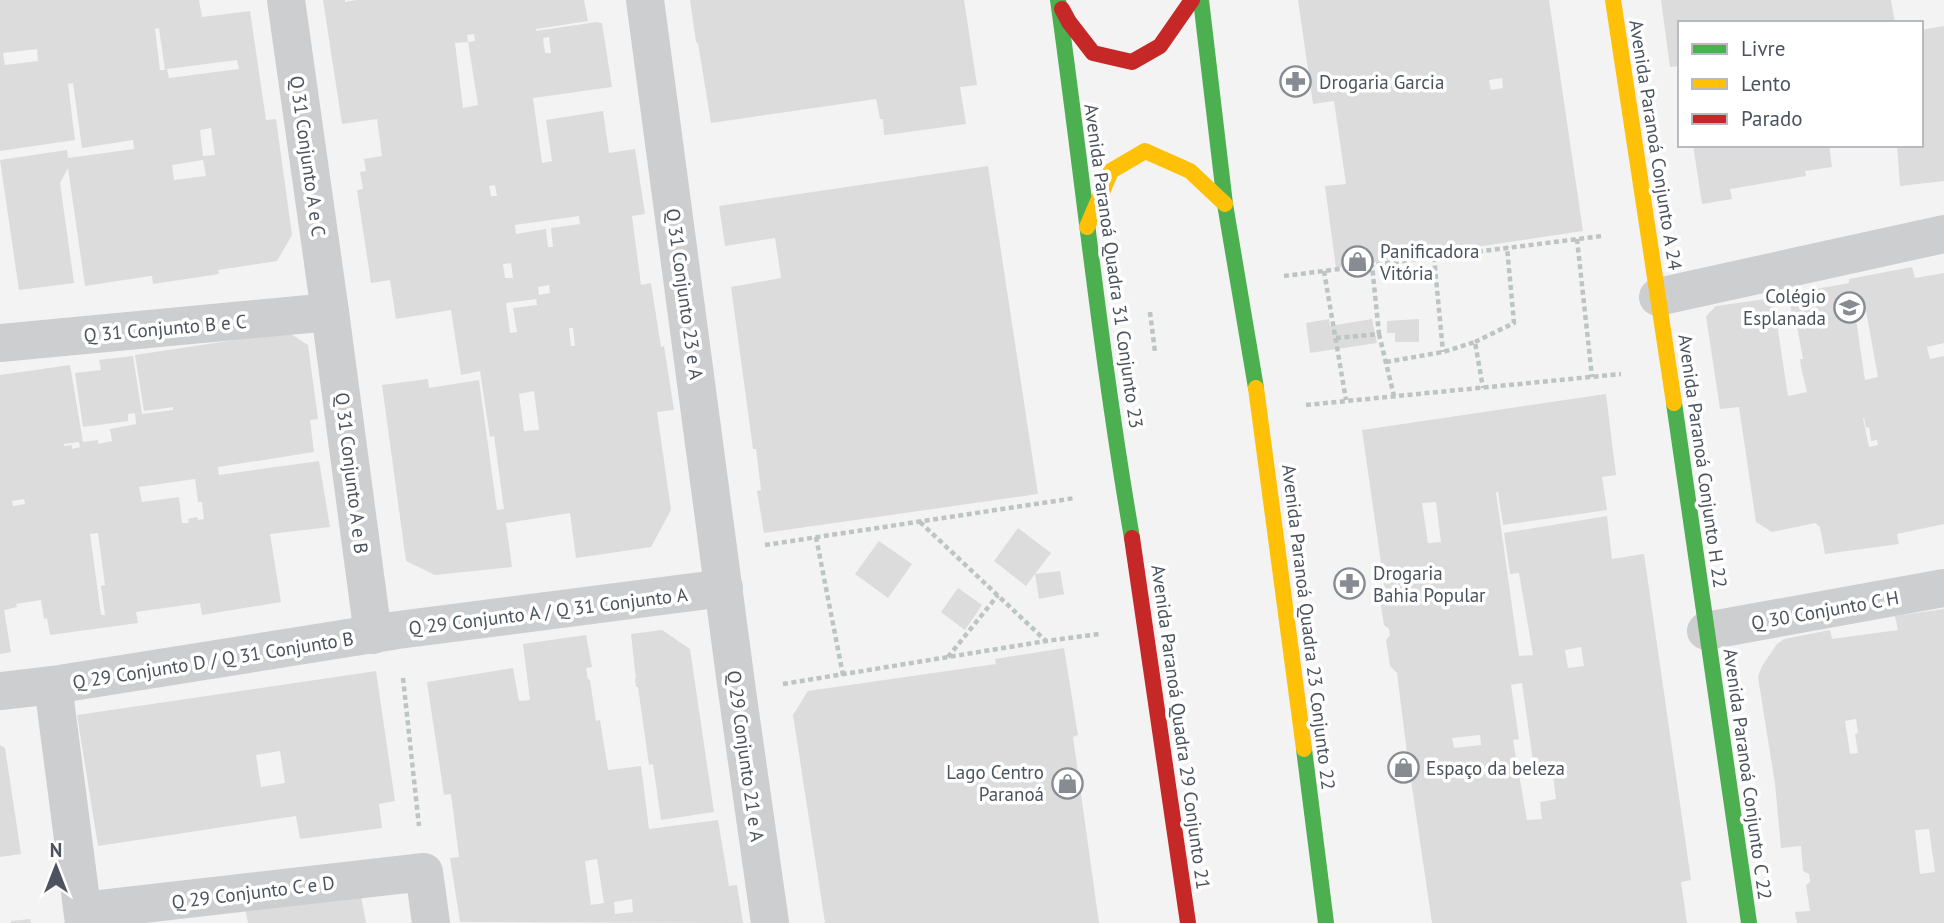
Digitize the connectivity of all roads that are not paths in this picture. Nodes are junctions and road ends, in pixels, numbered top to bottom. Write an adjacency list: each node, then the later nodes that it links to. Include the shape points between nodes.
1 (285, 0): 11 (street, Q 31 Conjunto A e C)
2 (645, 0): 14 (street, Q 31 Conjunto 23 e A)
3 (1192, 0): 6 (street, via 1160,46 1132,62 1093,52)
4 (1201, 0): 7 (street, Avenida Paranoá Quadra 23 Conjunto 22)
5 (1613, 0): 10 (street, Avenida Paranoá Conjunto A 24)
6 (1059, 2): 8 (street, Avenida Paranoá Quadra 31 Conjunto 23)
7 (1225, 204): 8 (street, via 1189,171 1145,151 1111,171); 24 (street, Avenida Paranoá Quadra 23 Conjunto 22, via 1260,411)
8 (1086, 228): 13 (street, Avenida Paranoá Quadra 31 Conjunto 23)
9 (1944, 234): 10 (street)
10 (1658, 297): 16 (street, Avenida Paranoá Conjunto H 22)
11 (330, 312): 12 (street, Q 31 Conjunto B e C); 17 (street, Q 31 Conjunto A e B)
12 (0, 343)
13 (1132, 537): 23 (street, Avenida Paranoá Quadra 29 Conjunto 21)
14 (722, 570): 17 (street, Q 29 Conjunto A / Q 31 Conjunto A); 22 (street, Q 29 Conjunto 21 e A)
15 (1944, 588): 16 (street, Q 30 Conjunto C H)
16 (1706, 631): 25 (street, Avenida Paranoá Conjunto C 22)
17 (386, 632): 18 (street, Q 29 Conjunto D / Q 31 Conjunto B)
18 (52, 685): 19 (street, Q 29 Conjunto D / Q 31 Conjunto B); 20 (street)
19 (0, 691)
20 (83, 917): 21 (street, Q 29 Conjunto C e D, via 424,872)
21 (431, 923)
22 (770, 923)
23 (1188, 923)
24 (1326, 923)
25 (1749, 923)

